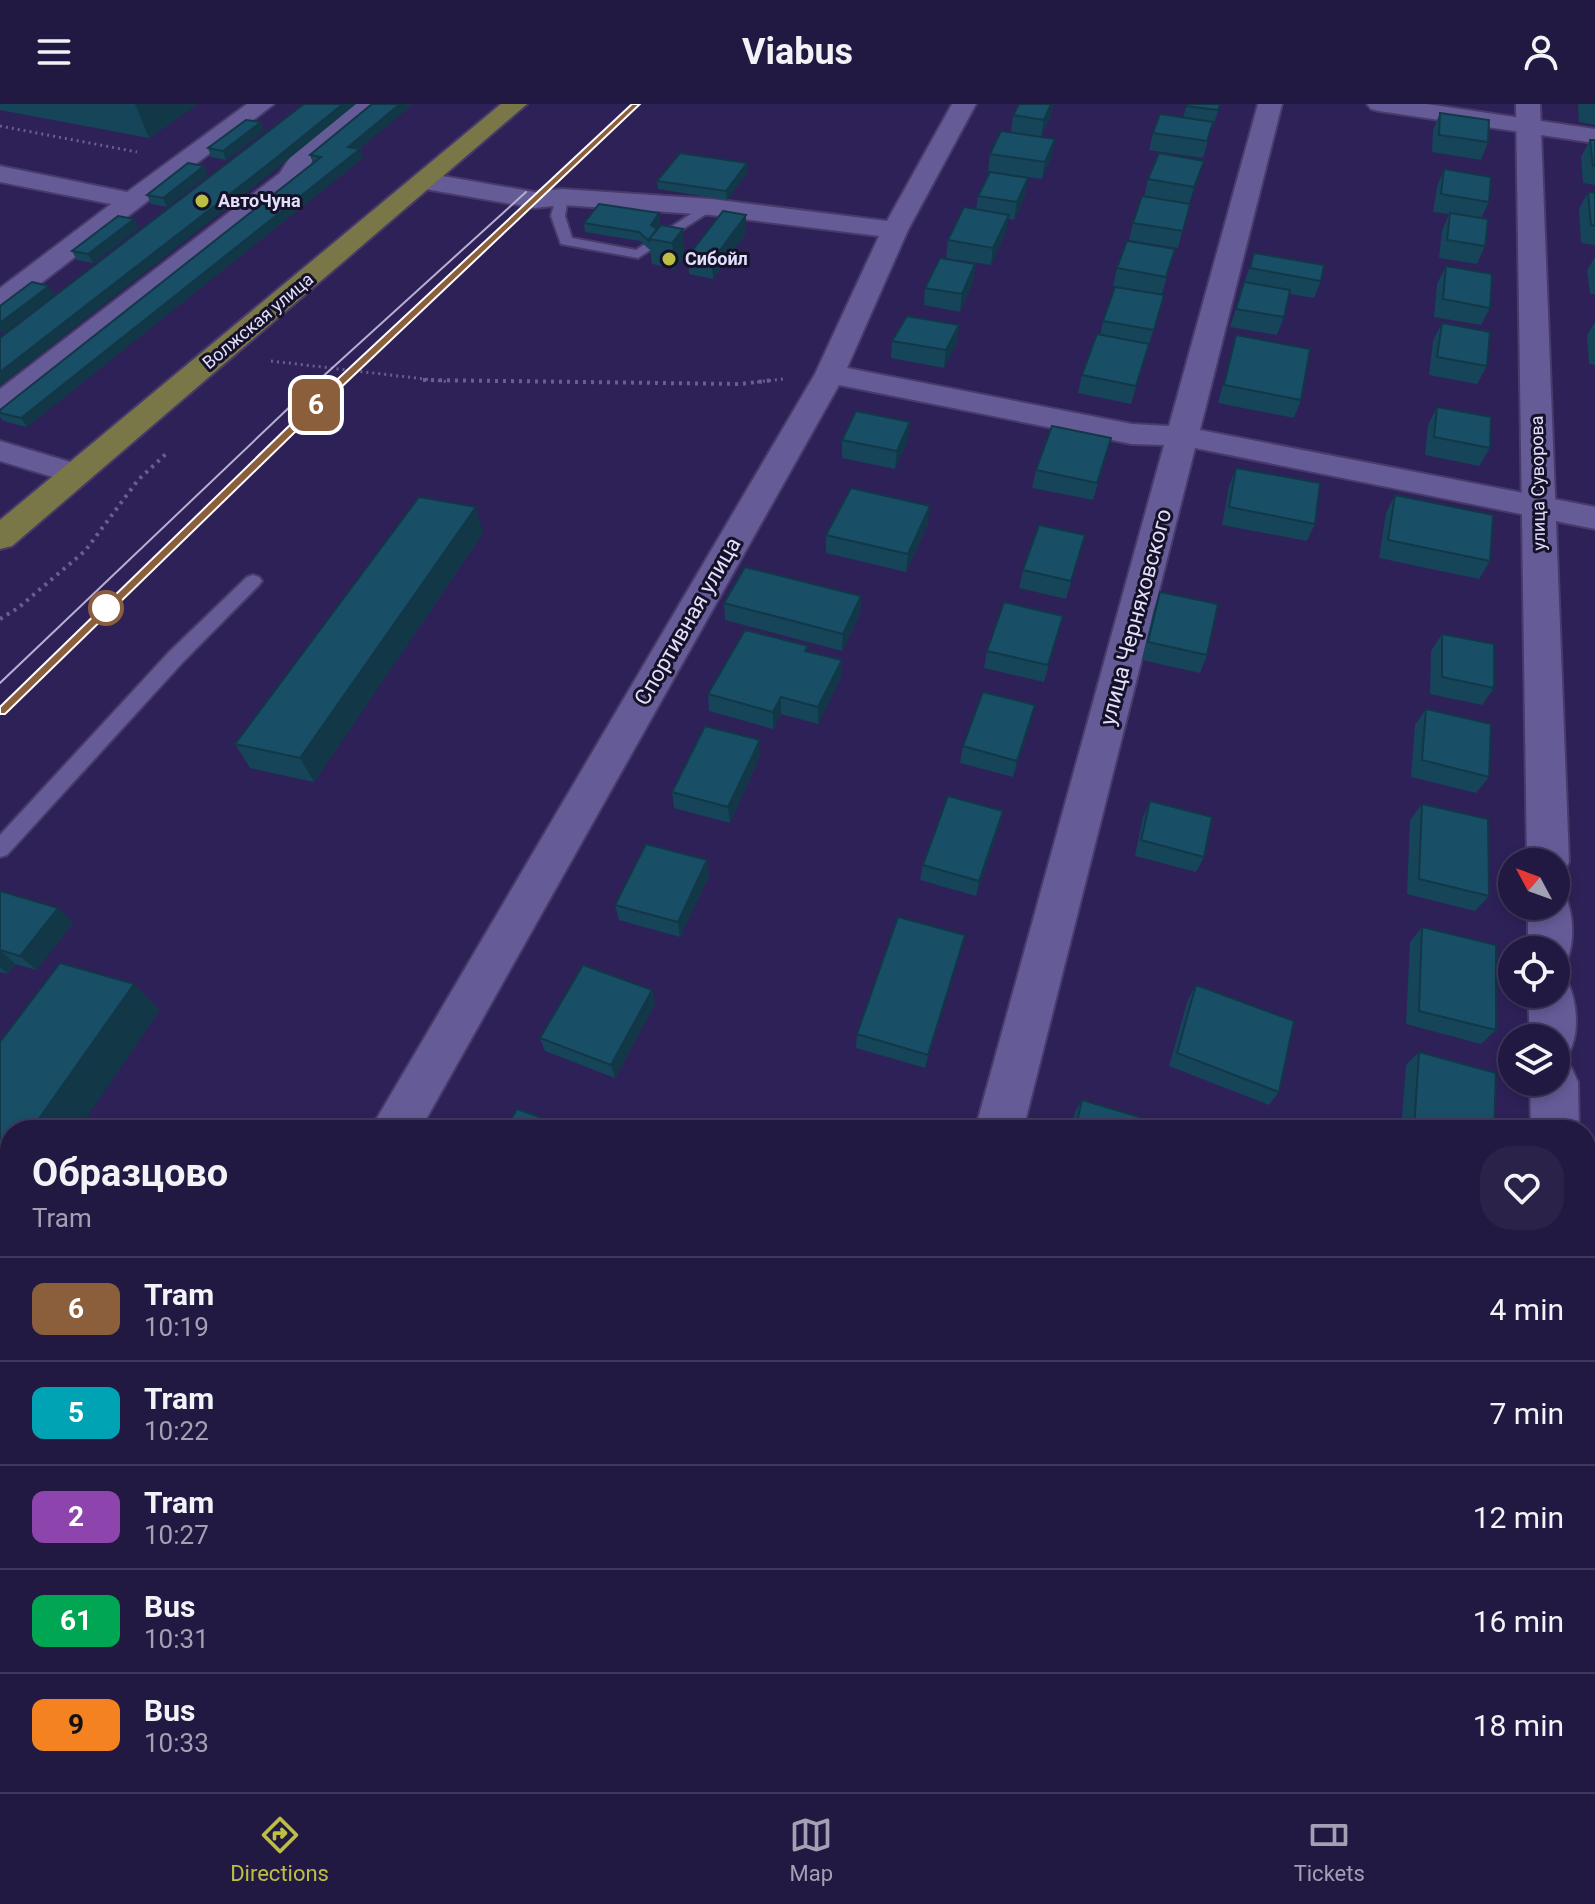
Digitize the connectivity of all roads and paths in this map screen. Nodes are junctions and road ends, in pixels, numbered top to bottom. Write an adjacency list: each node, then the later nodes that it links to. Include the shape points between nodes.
1 (262, 104): 14 (street)
2 (367, 104): 20 (street, via 303,156 290,178)
3 (515, 104): 12 (main road, Волжская улица)
4 (964, 104): 16 (street, Спортивная улица)
5 (1270, 104): 21 (street, улица Черняховского)
6 (1379, 104): 7 (street)
7 (1529, 115): 9 (street); 25 (street, улица Суворова)
8 (0, 126): 10 (path)
9 (1595, 136)
10 (144, 153)
11 (0, 174): 14 (street)
12 (425, 181): 13 (street, via 535,200); 24 (main road, Волжская улица)
13 (562, 197): 15 (street); 15 (lane, via 558,216 566,241 638,254)
14 (132, 201): 17 (street)
15 (711, 207): 16 (street)
16 (895, 230): 19 (street, Спортивная улица)
17 (0, 301)
18 (267, 361): 19 (path, via 438,382 740,384)
19 (830, 374): 21 (street, via 1132,434); 33 (street, Спортивная улица)
20 (0, 404)
21 (1184, 436): 25 (street); 34 (street, улица Черняховского)
22 (170, 450): 29 (path, via 138,480 85,551)
23 (0, 451): 24 (street)
24 (76, 474): 27 (main road, Волжская улица)
25 (1539, 506): 26 (street); 30 (street, улица Суворова)
26 (1595, 518)
27 (0, 538)
28 (253, 581): 31 (lane)
29 (0, 619)
30 (1548, 848)
31 (0, 849)
32 (1554, 1096): 35 (street)
33 (400, 1120)
34 (1002, 1120)
35 (1555, 1120)

